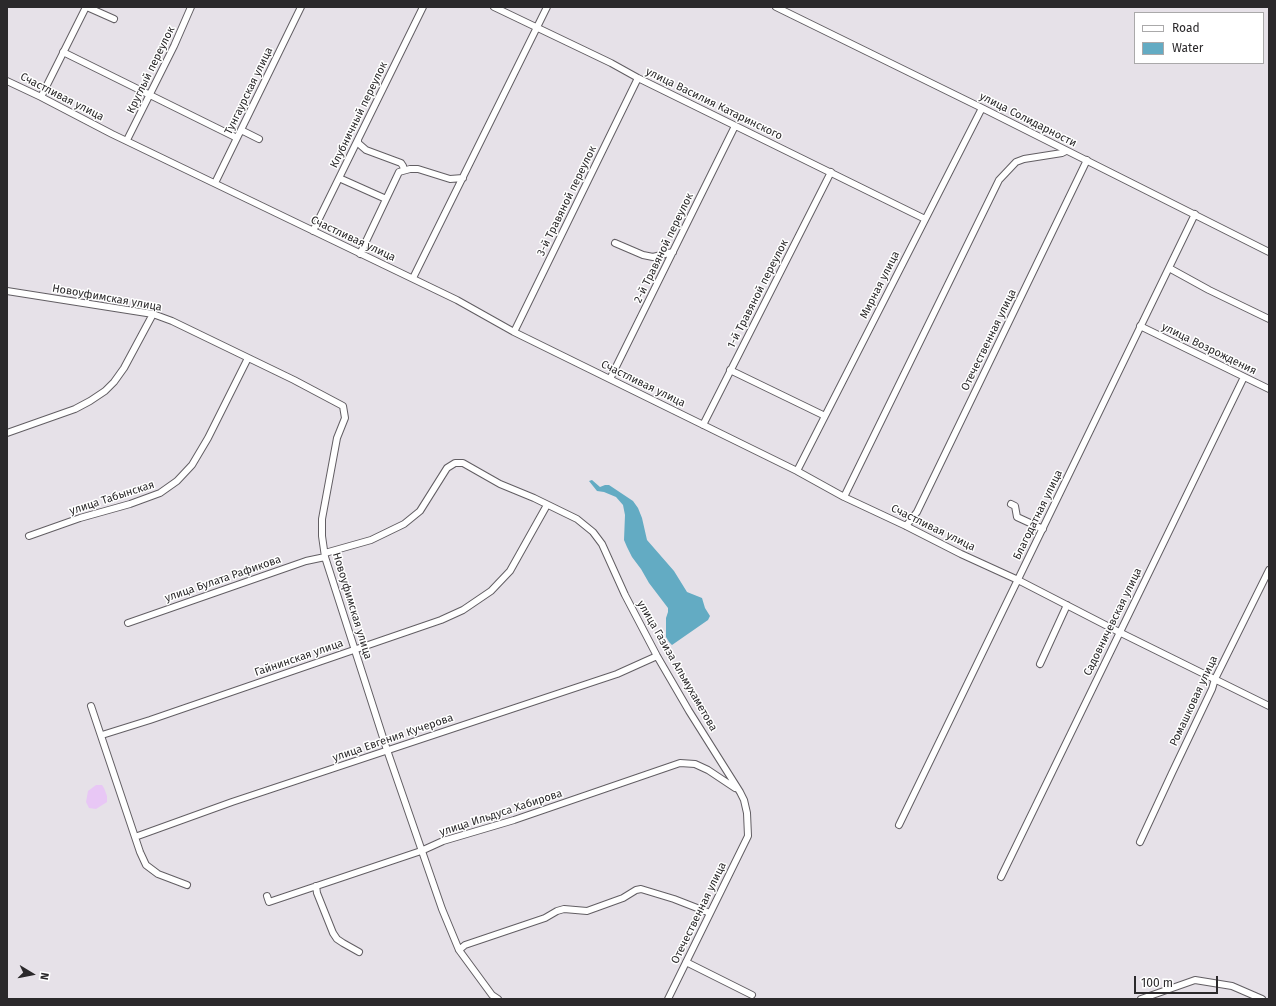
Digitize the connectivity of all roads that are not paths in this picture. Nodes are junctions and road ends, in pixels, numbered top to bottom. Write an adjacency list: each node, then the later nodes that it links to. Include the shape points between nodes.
1 (86, 7): 8 (street); 10 (street)
2 (191, 7): 13 (street, Круглый переулок)
3 (301, 7): 17 (street, Тунгаурская улица)
4 (423, 7): 21 (street, Клубничный переулок)
5 (494, 7): 9 (street, улица Василия Катаринского)
6 (547, 7): 9 (street)
7 (776, 7): 15 (street, улица Солидарности)
8 (114, 19)
9 (537, 27): 11 (street, улица Василия Катаринского); 27 (street)
10 (63, 52): 13 (street); 14 (street)
11 (638, 78): 16 (street, улица Василия Катаринского); 43 (street, 3-й Травяной переулок)
12 (7, 81): 14 (street, Счастливая улица)
13 (150, 94): 18 (street); 20 (street, Круглый переулок)
14 (41, 97): 20 (street, Счастливая улица)
15 (982, 108): 22 (street, улица Солидарности); 31 (street, Мирная улица)
16 (735, 126): 25 (street, улица Василия Катаринского); 34 (street, 2-й Травяной переулок)
17 (241, 130): 18 (street, Тунгаурская улица); 19 (street)
18 (237, 138): 28 (street, Тунгаурская улица)
19 (258, 139)
20 (127, 140): 28 (street, Счастливая улица)
21 (358, 140): 24 (street, via 366,150 401,163); 26 (street, Клубничный переулок)
22 (1066, 151): 23 (street, улица Солидарности); 53 (street, via 1016,162 999,180)
23 (1086, 160): 30 (street, улица Солидарности); 56 (street, Отечественная улица, via 917,512)
24 (404, 170): 27 (street, via 418,170 450,179); 29 (street, via 399,172)
25 (831, 172): 31 (street, улица Василия Катаринского); 45 (street, 1-й Травяной переулок)
26 (339, 178): 29 (street); 32 (street, Клубничный переулок)
27 (463, 178): 38 (street)
28 (215, 183): 32 (street, Счастливая улица)
29 (386, 199): 36 (street)
30 (1195, 214): 35 (street, улица Солидарности); 37 (street, Благодатная улица)
31 (925, 219): 49 (street, Мирная улица)
32 (313, 231): 36 (street, Счастливая улица)
33 (615, 243): 34 (street, via 653,257)
34 (673, 252): 47 (street, 2-й Травяной переулок)
35 (1269, 252)
36 (360, 254): 38 (street, Счастливая улица)
37 (1169, 268): 41 (street); 42 (street, Благодатная улица)
38 (413, 278): 43 (street, Счастливая улица)
39 (7, 291): 40 (street, Новоуфимская улица)
40 (153, 314): 44 (street, Новоуфимская улица); 51 (street, via 124,368 105,391 75,409)
41 (1269, 319)
42 (1140, 326): 46 (street, улица Возрождения); 57 (street, Благодатная улица)
43 (514, 332): 47 (street, Счастливая улица)
44 (248, 358): 58 (street, улица Табынская, via 208,438 192,465 177,481 160,493); 59 (street, Новоуфимская улица, via 343,406 345,418 337,438 322,519)
45 (730, 370): 49 (street); 50 (street, 1-й Травяной переулок)
46 (1244, 377): 48 (street, улица Возрождения); 64 (street, Садовничевская улица)
47 (610, 379): 50 (street, Счастливая улица)
48 (1269, 389)
49 (825, 416): 52 (street, Мирная улица)
50 (703, 425): 52 (street, Счастливая улица)
51 (7, 433)
52 (797, 471): 53 (street, Счастливая улица)
53 (844, 497): 56 (street, Счастливая улица)
54 (1012, 504): 57 (street, via 1015,506 1017,517)
55 (547, 505): 59 (street, улица Булата Рафикова, via 500,484 463,463 455,463 447,468 420,511 404,524 371,540); 65 (street, Гайнинская улица, via 510,571 491,591 463,610 441,620); 66 (street, улица Газиза Альмухаметова, via 577,519 593,532 602,544 625,596)
56 (906, 526): 61 (street, Счастливая улица)
57 (1043, 528): 61 (street, Благодатная улица)
58 (29, 536)
59 (325, 555): 63 (street, улица Булата Рафикова); 65 (street, Новоуфимская улица)
60 (1269, 570): 68 (street, Ромашковая улица)
61 (1018, 580): 62 (street, Счастливая улица); 74 (street, Благодатная улица)
62 (1067, 605): 64 (street, Счастливая улица); 67 (street)
63 (128, 623)
64 (1119, 632): 68 (street, Счастливая улица); 79 (street, Садовничевская улица)
65 (354, 650): 71 (street, Гайнинская улица); 72 (street, Новоуфимская улица)
66 (657, 656): 72 (street, улица Евгения Кучерова, via 617,674); 73 (street, улица Газиза Альмухаметова)
67 (1040, 664)
68 (1215, 679): 70 (street, Счастливая улица); 77 (street, Ромашковая улица)
69 (91, 706): 71 (street)
70 (1269, 706)
71 (102, 735): 76 (street)
72 (387, 750): 76 (street, улица Евгения Кучерова); 78 (street, Новоуфимская улица)
73 (740, 792): 75 (street, улица Газиза Альмухаметова, via 747,813); 78 (street, улица Ильдуса Хабирова, via 708,770 695,764 680,763)
74 (899, 825)
75 (748, 836): 83 (street, Отечественная улица)
76 (135, 837): 80 (street, via 146,865 158,874)
77 (1140, 842)
78 (421, 850): 81 (street, улица Ильдуса Хабирова); 84 (street, Новоуфимская улица)
79 (1001, 877)
80 (187, 885)
81 (316, 886): 82 (street, улица Ильдуса Хабирова, via 269,902); 85 (street, via 333,933 337,939)
82 (267, 896)
83 (710, 914): 84 (street, via 641,888 623,898 587,911 557,911 545,918 465,945); 86 (street, Отечественная улица)
84 (459, 950): 88 (street, Новоуфимская улица, via 492,995)
85 (359, 952)
86 (686, 962): 87 (street); 89 (street, Отечественная улица)
87 (752, 995)
88 (498, 999)
89 (668, 999)
90 (1141, 999): 91 (street, via 1195,980 1232,986)
91 (1262, 999)

